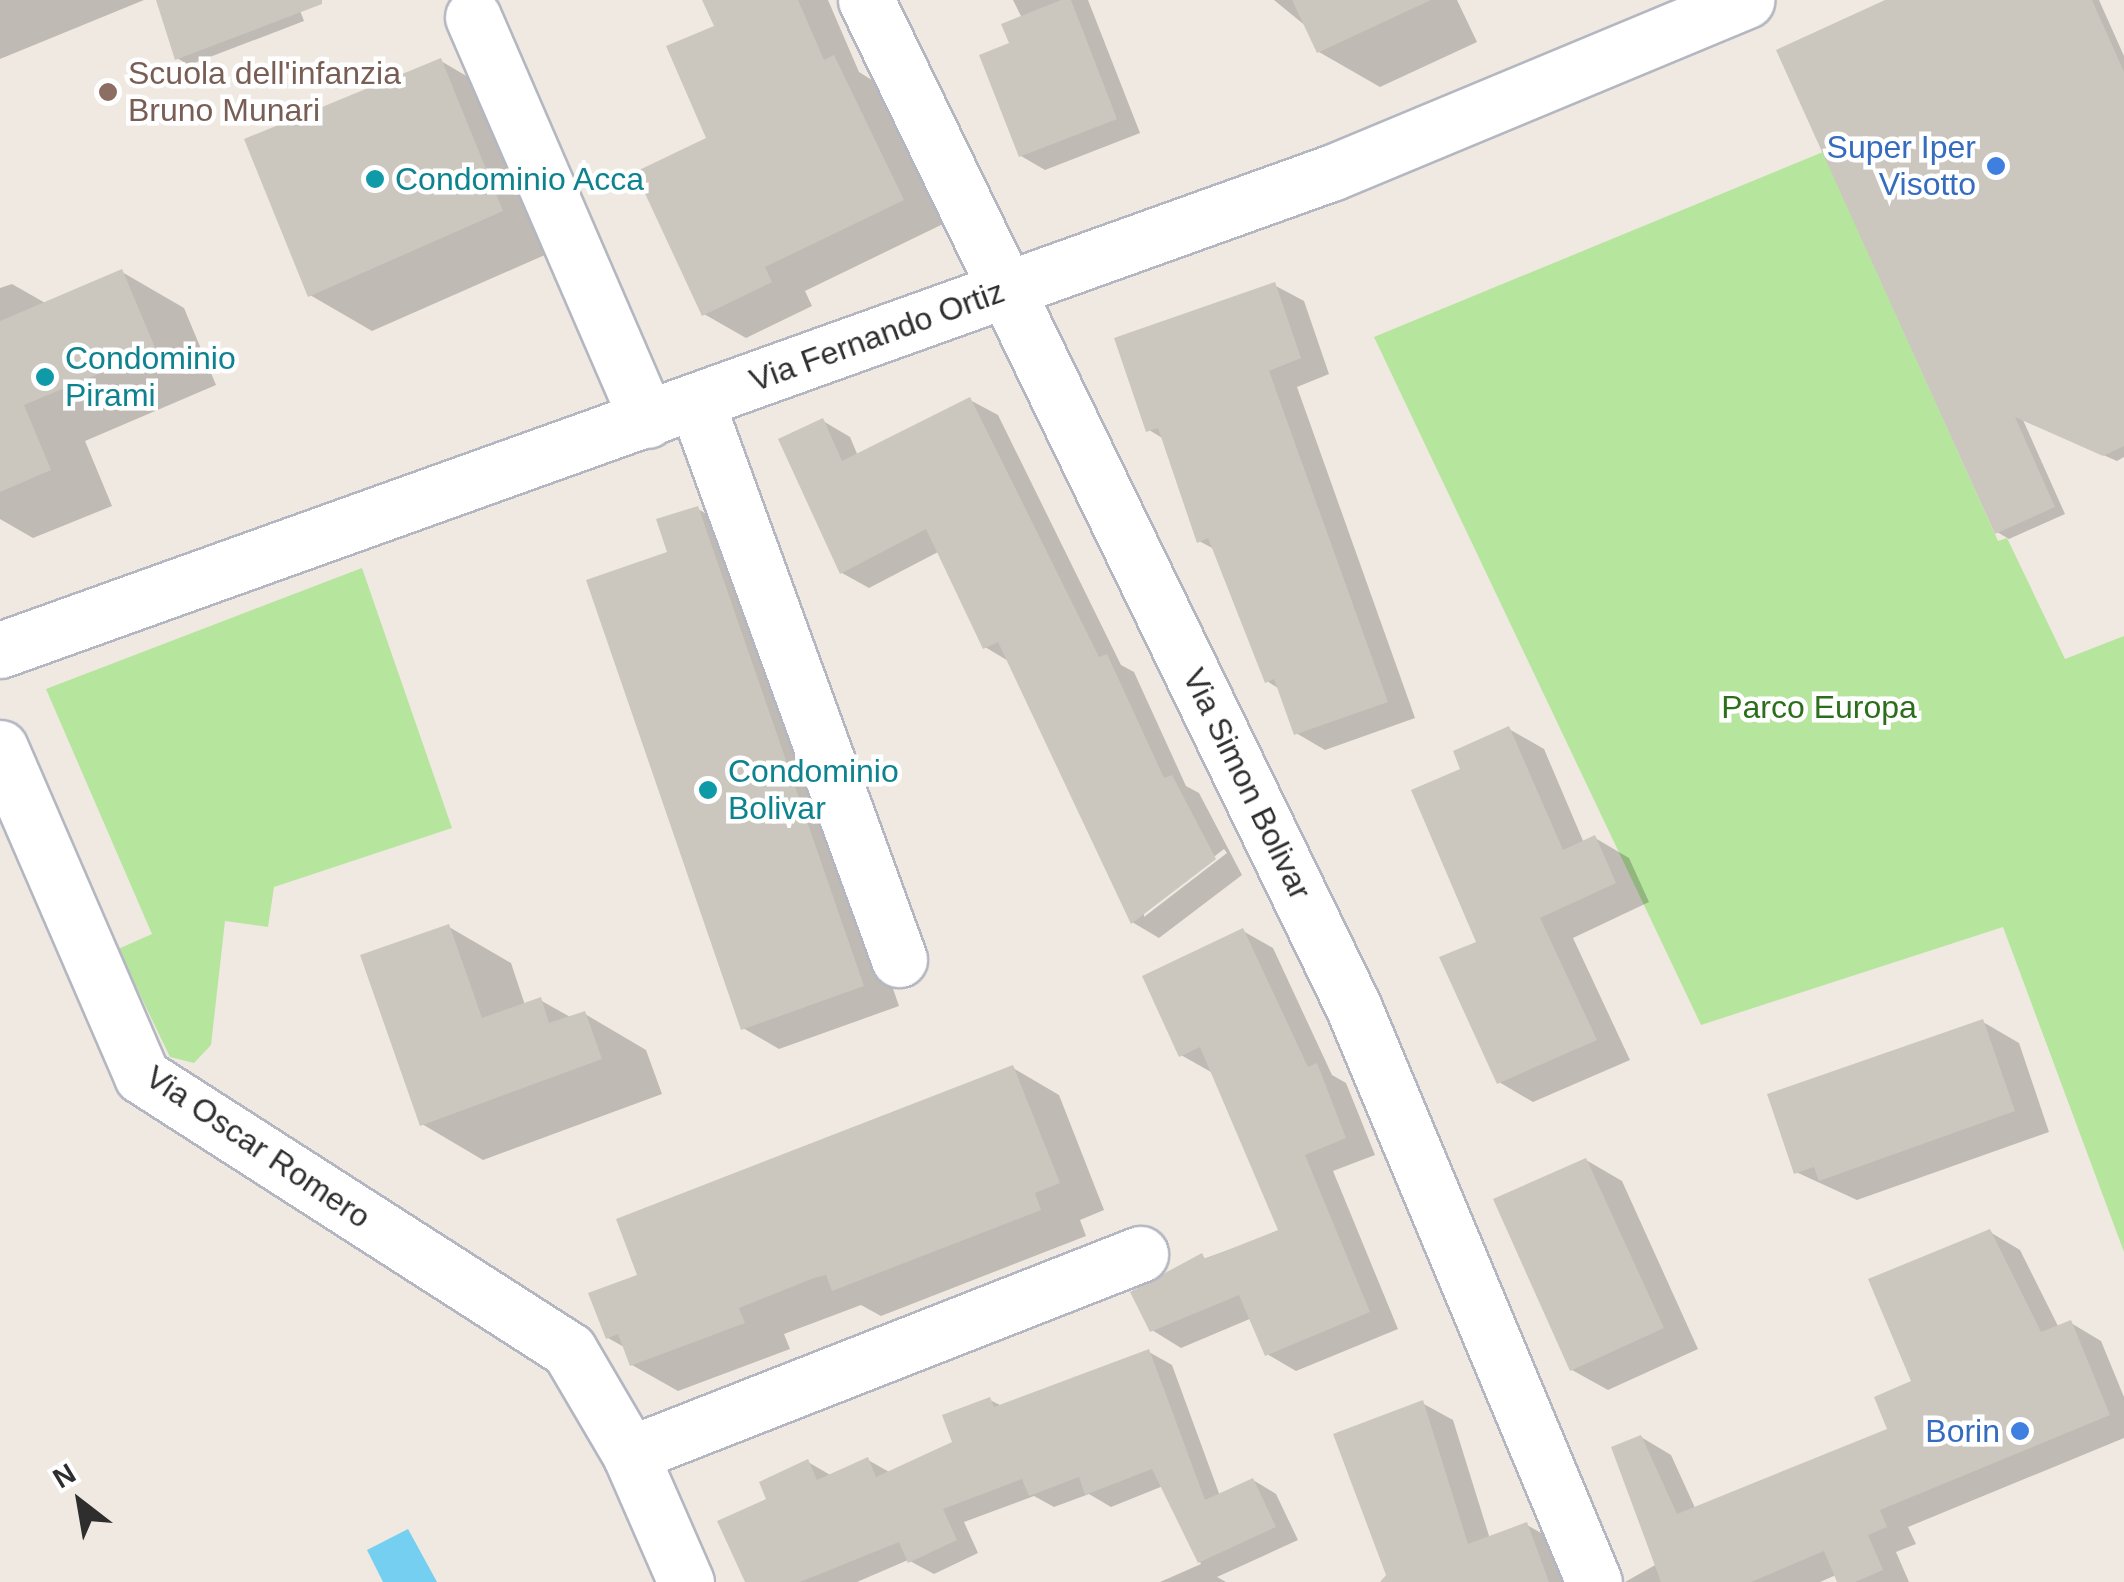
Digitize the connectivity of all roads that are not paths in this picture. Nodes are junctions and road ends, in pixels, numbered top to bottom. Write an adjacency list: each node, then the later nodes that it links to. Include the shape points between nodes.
1 (866, 0): 4 (street, Via Simon Bolivar)
2 (1746, 0): 4 (street, Via Fernando Ortiz, via 1331,173)
3 (473, 17): 5 (street)
4 (1009, 287): 5 (street, Via Fernando Ortiz); 12 (street, Via Simon Bolivar, via 1353,1006)
5 (672, 411): 6 (street, Via Fernando Ortiz); 8 (street)
6 (0, 650)
7 (0, 748): 10 (street, Via Oscar Romero, via 142,1076 569,1350)
8 (899, 960)
9 (1140, 1254): 10 (street)
10 (630, 1454): 11 (street, Via Oscar Romero)
11 (686, 1582)
12 (1594, 1582)

